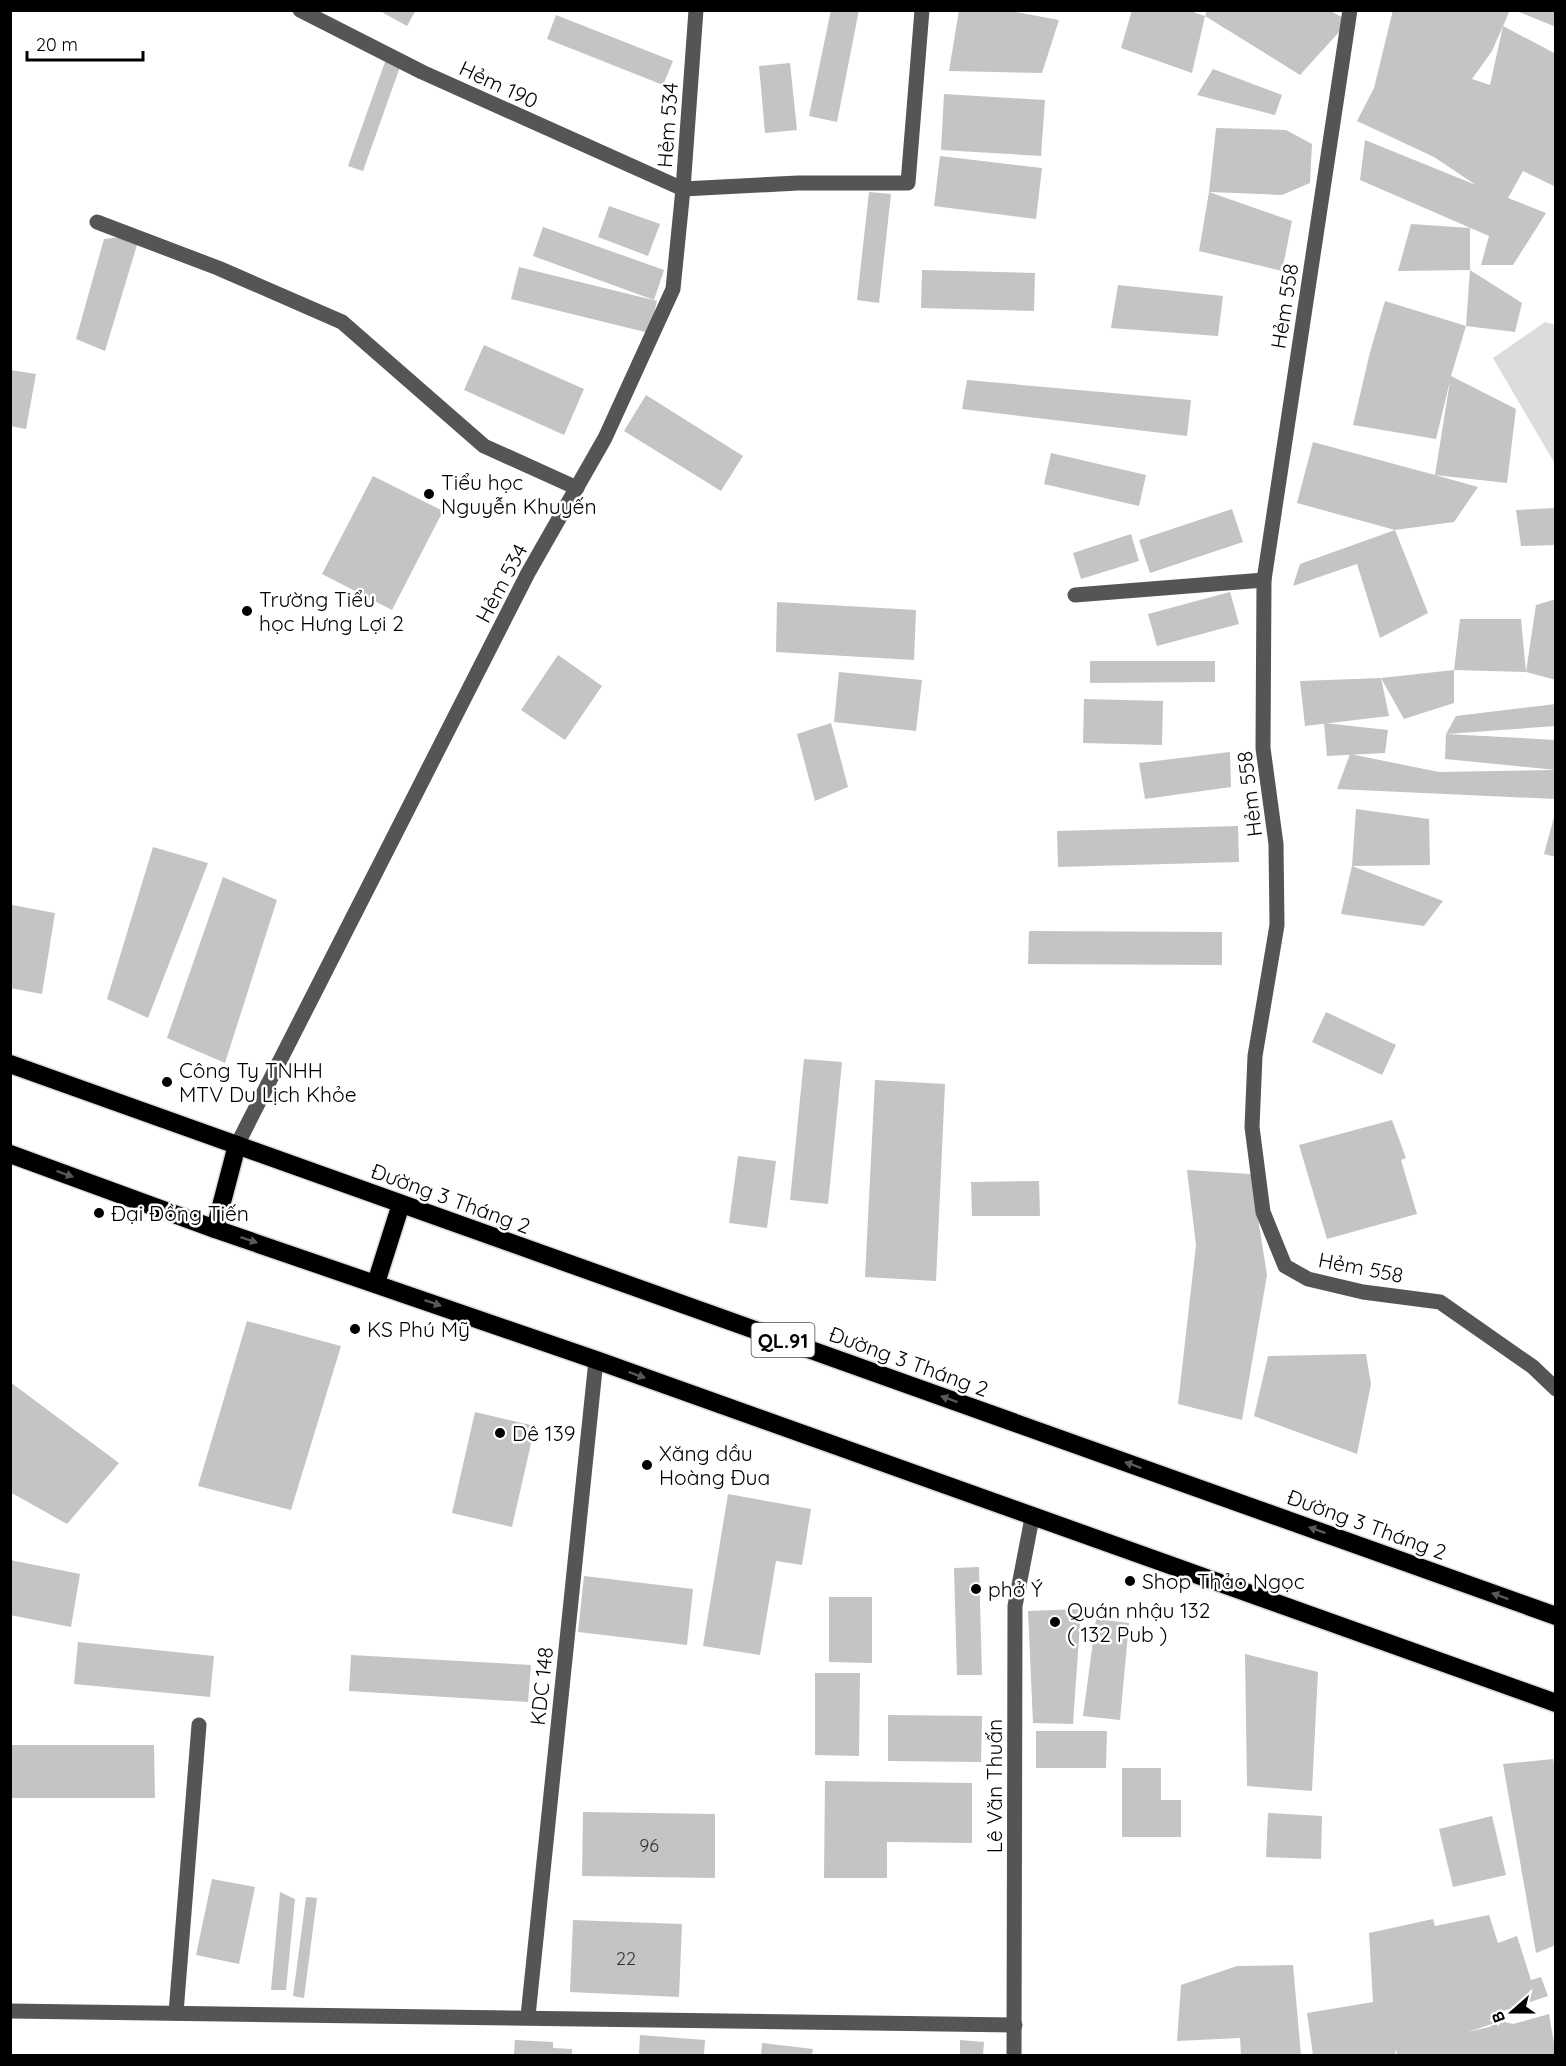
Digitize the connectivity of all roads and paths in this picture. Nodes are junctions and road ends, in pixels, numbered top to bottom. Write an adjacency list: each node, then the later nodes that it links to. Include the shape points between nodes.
1 (300, 10): 5 (street, Hẻm 190, via 422,72)
2 (696, 10): 5 (street, Hẻm 534)
3 (922, 10): 5 (street, via 908,183)
4 (1350, 10): 8 (street, Hẻm 558)
5 (683, 189): 7 (street, Hẻm 534, via 673,289 605,438)
6 (97, 222): 7 (street, via 218,268 342,322 484,446)
7 (577, 488): 11 (street, Hẻm 534, via 528,573)
8 (1264, 580): 9 (street); 17 (street, Hẻm 558, via 1263,748 1276,844 1277,925 1255,1068 1252,1127 1263,1212 1285,1266 1308,1279 1363,1292 1440,1302)
9 (1075, 595)
10 (10, 1064): 11 (highway, Đường 3 Tháng 2 / QL.91)
11 (237, 1144): 13 (highway, Đường 3 Tháng 2 / QL.91); 14 (highway)
12 (10, 1154): 14 (highway, one-way to 14)
13 (401, 1204): 15 (highway); 19 (highway, Đường 3 Tháng 2 / QL.91, one-way to 13)
14 (215, 1229): 15 (highway, one-way to 15)
15 (376, 1282): 16 (highway, one-way to 16)
16 (596, 1360): 18 (highway, one-way to 18); 24 (street, KDC 148)
17 (1556, 1389)
18 (1032, 1518): 20 (highway); 25 (street, Lê Văn Thuấn, via 1015,1606)
19 (1556, 1616)
20 (1556, 1703)
21 (199, 1725): 23 (street)
22 (10, 2011): 23 (street)
23 (176, 2013): 24 (street)
24 (528, 2016): 25 (street)
25 (1015, 2025): 26 (street, Lê Văn Thuấn)
26 (1014, 2055)

